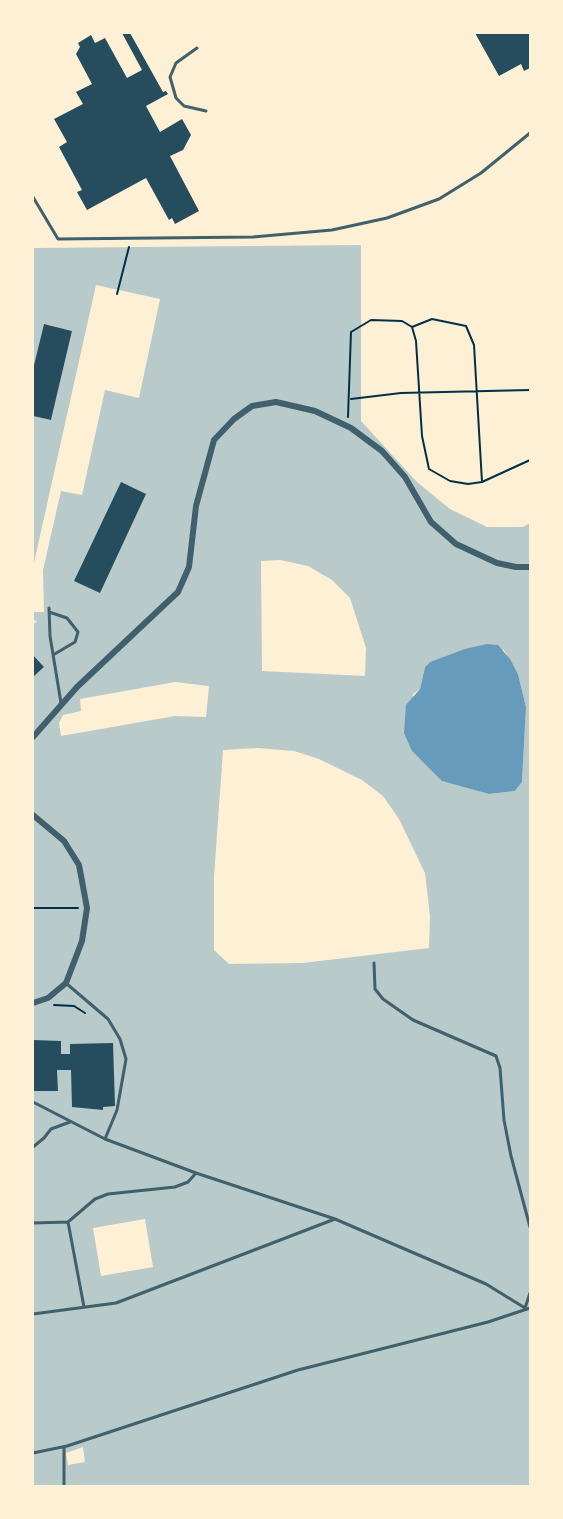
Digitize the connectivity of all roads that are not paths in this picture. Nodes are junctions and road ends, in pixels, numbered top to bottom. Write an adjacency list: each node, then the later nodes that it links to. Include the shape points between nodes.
1 (197, 48): 2 (lane, via 176,63 170,77 176,98 183,106)
2 (206, 111)
3 (530, 133): 4 (lane, via 481,173 439,199 387,218 332,230 253,237 58,239)
4 (33, 197)
5 (530, 567): 7 (street, via 497,563 456,544 431,522 405,477 382,451 347,426 315,411 276,402 252,406 214,440 202,475 189,567 178,592)
6 (53, 655): 6 (lane, via 49,610 67,618 78,632 75,642); 7 (lane)
7 (61, 705): 8 (street)
8 (33, 737)
9 (33, 815): 11 (street, via 64,841 79,865 87,908 82,941)
10 (374, 963): 21 (lane, via 375,989 383,999 412,1020 496,1056 511,1156)
11 (66, 983): 12 (street, via 48,998); 15 (lane, via 108,1019 126,1059 117,1110)
12 (33, 1003)
13 (33, 1102): 14 (lane)
14 (71, 1122): 15 (lane); 16 (lane, via 57,1125)
15 (105, 1139): 17 (lane)
16 (33, 1147)
17 (196, 1173): 18 (lane); 19 (lane, via 188,1182 175,1187 108,1194 95,1199)
18 (335, 1218): 23 (lane, via 116,1303); 24 (lane, via 486,1284)
19 (68, 1222): 20 (lane); 23 (lane)
20 (33, 1223)
21 (530, 1227)
22 (530, 1293): 24 (lane)
23 (84, 1307): 25 (lane)
24 (528, 1308): 26 (lane, via 488,1322 298,1370)
25 (33, 1314)
26 (64, 1447): 27 (lane); 28 (lane)
27 (33, 1453)
28 (64, 1486)

